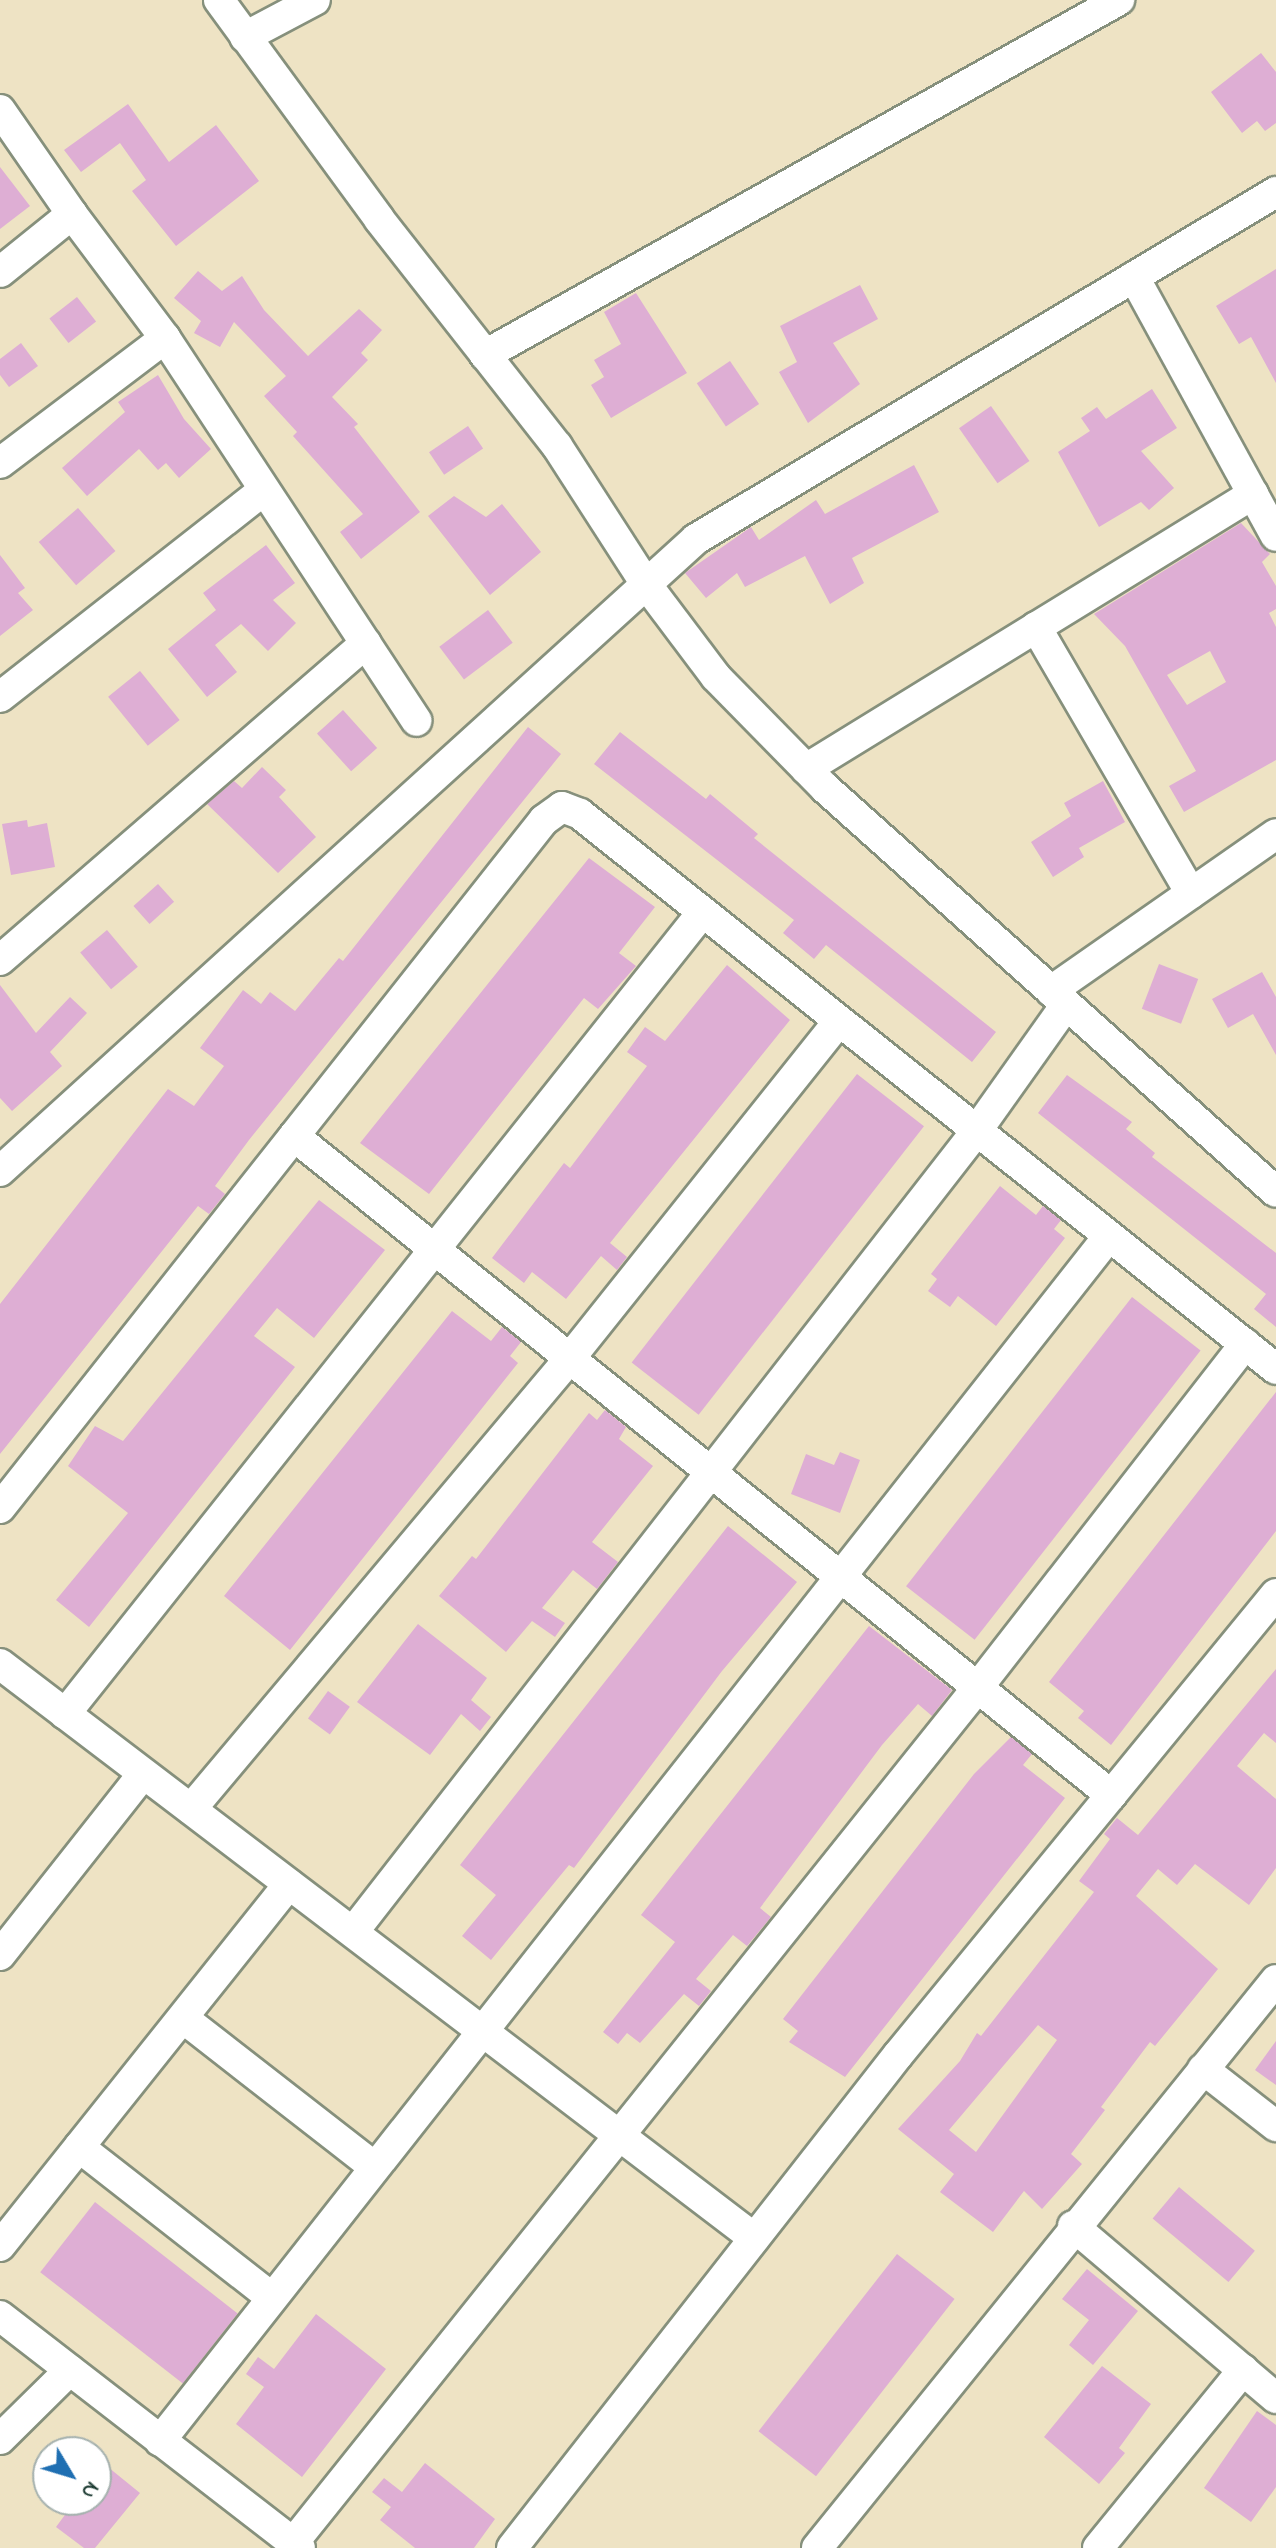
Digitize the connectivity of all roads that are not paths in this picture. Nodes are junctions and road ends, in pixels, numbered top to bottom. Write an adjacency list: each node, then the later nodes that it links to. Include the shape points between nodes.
1 (219, 0): 4 (street)
2 (315, 0): 4 (street)
3 (1119, 0): 11 (street)
4 (245, 37): 11 (street)
5 (0, 110): 7 (street)
6 (1276, 192): 9 (street)
7 (72, 214): 8 (street); 10 (street)
8 (0, 272)
9 (1134, 277): 14 (street); 16 (street, via 731,516)
10 (165, 338): 12 (street); 13 (street)
11 (485, 355): 16 (street, via 557,446)
12 (0, 463)
13 (264, 490): 18 (street); 19 (street)
14 (1253, 494): 15 (street); 17 (street)
15 (1276, 536)
16 (646, 584): 21 (street, via 716,677); 30 (street)
17 (1036, 627): 21 (street); 23 (street)
18 (366, 643): 20 (street); 25 (street)
19 (0, 697)
20 (417, 721)
21 (806, 769): 26 (street)
22 (1276, 834): 23 (street)
23 (1191, 893): 26 (street)
24 (702, 913): 27 (street); 29 (street, via 580,814 562,807 544,820); 33 (street)
25 (0, 960)
26 (1058, 998): 28 (street); 31 (street)
27 (838, 1022): 28 (street); 35 (street)
28 (975, 1133): 32 (street); 37 (street)
29 (294, 1136): 33 (street); 38 (street)
30 (0, 1171)
31 (1271, 1180)
32 (1108, 1237): 34 (street); 39 (street)
33 (435, 1249): 35 (street); 43 (street)
34 (1245, 1344): 36 (street); 42 (street)
35 (570, 1358): 37 (street); 46 (street)
36 (1276, 1369)
37 (711, 1472): 39 (street); 48 (street)
38 (0, 1508)
39 (838, 1574): 42 (street); 52 (street)
40 (1276, 1594): 45 (street)
41 (2, 1671): 43 (street)
42 (978, 1687): 45 (street); 55 (street)
43 (65, 1714): 44 (street)
44 (143, 1774): 46 (street); 49 (street)
45 (1111, 1795): 59 (street)
46 (191, 1809): 47 (street)
47 (289, 1884): 48 (street); 51 (street)
48 (353, 1932): 52 (street)
49 (0, 1955)
50 (1276, 1980): 53 (street)
51 (183, 2018): 56 (street); 57 (street)
52 (479, 2029): 55 (street); 57 (street)
53 (1203, 2069): 54 (street); 58 (street)
54 (1276, 2126)
55 (620, 2136): 59 (street); 68 (street)
56 (79, 2147): 60 (street); 61 (street)
57 (373, 2166): 61 (street)
58 (1073, 2226): 64 (street); 70 (street)
59 (754, 2238): 69 (street)
60 (0, 2246)
61 (272, 2298): 67 (street)
62 (0, 2316): 63 (street)
63 (70, 2370): 66 (street); 67 (street)
64 (1243, 2370): 65 (street); 71 (street)
65 (1276, 2398)
66 (0, 2439)
67 (160, 2441): 68 (street)
68 (296, 2545)
69 (512, 2548)
70 (817, 2548)
71 (1098, 2548)

